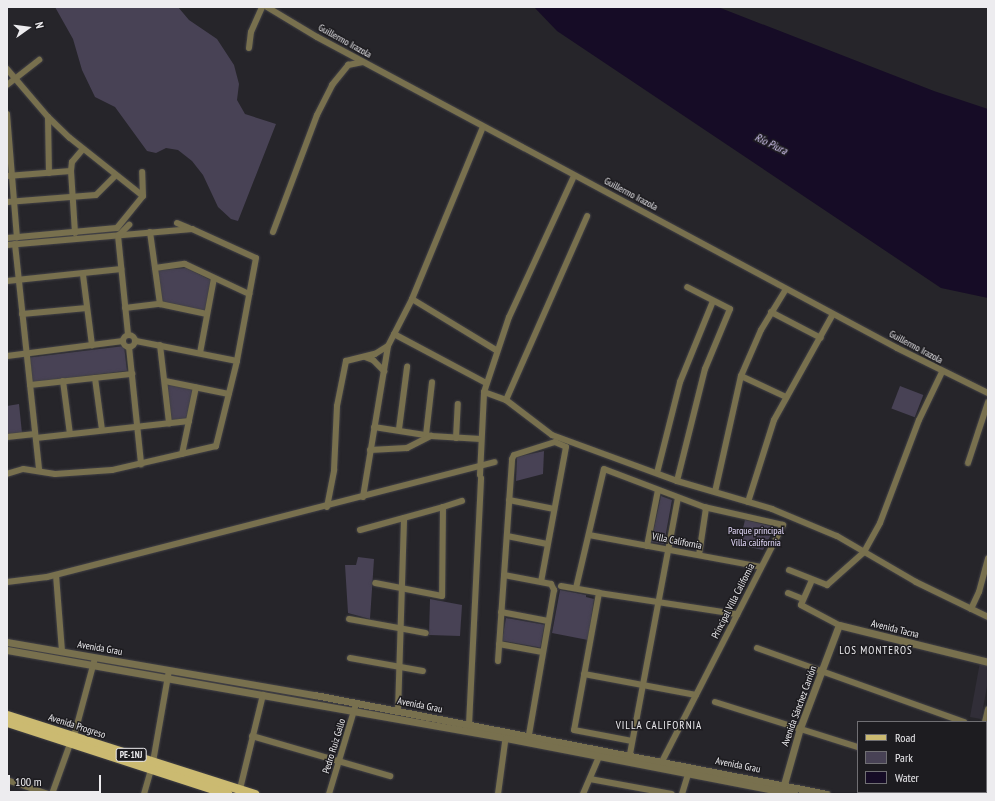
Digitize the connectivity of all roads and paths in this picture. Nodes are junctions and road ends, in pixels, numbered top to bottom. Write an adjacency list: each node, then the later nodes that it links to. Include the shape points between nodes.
1 (262, 7): 3 (street, via 251,32)
2 (267, 7): 5 (street, Guillermo Irazola)
3 (250, 48)
4 (39, 60): 7 (street)
5 (363, 62): 11 (street, Guillermo Irazola); 29 (street, via 348,65 332,85)
6 (7, 69): 7 (street)
7 (14, 78): 8 (street); 10 (street)
8 (7, 84)
9 (7, 114): 12 (street)
10 (48, 117): 13 (street); 16 (street)
11 (483, 127): 19 (street, Guillermo Irazola); 44 (street)
12 (8, 138): 17 (street)
13 (82, 149): 14 (street, via 72,162); 18 (street)
14 (71, 171): 16 (street); 21 (street)
15 (142, 172): 20 (street)
16 (49, 173): 17 (street)
17 (10, 176): 22 (street)
18 (115, 176): 20 (street); 21 (street, via 100,193)
19 (574, 176): 42 (street, Guillermo Irazola); 62 (street)
20 (143, 196): 30 (street, via 118,228)
21 (73, 197): 22 (street); 30 (street)
22 (14, 201): 23 (street); 33 (street)
23 (7, 202)
24 (587, 216): 84 (street)
25 (177, 223): 27 (street)
26 (129, 225): 31 (street)
27 (192, 229): 28 (street); 43 (street, via 256,258)
28 (150, 232): 31 (street); 35 (street)
29 (273, 232)
30 (75, 233): 33 (street)
31 (118, 236): 33 (street); 36 (street)
32 (7, 238): 33 (street)
33 (16, 241): 34 (street); 39 (street)
34 (7, 244)
35 (155, 268): 38 (street, via 186,264); 46 (street)
36 (121, 269): 37 (street); 48 (street)
37 (83, 275): 39 (street); 47 (street)
38 (214, 278): 43 (street); 51 (street)
39 (19, 280): 40 (street); 50 (street)
40 (7, 281)
41 (687, 287): 45 (street)
42 (786, 289): 49 (street); 52 (street, Guillermo Irazola)
43 (249, 294): 67 (street)
44 (412, 299): 54 (street); 62 (street)
45 (713, 301): 106 (street, via 682,375); 108 (street, via 730,309 705,369)
46 (160, 304): 48 (street); 51 (street)
47 (87, 308): 50 (street); 59 (street)
48 (125, 308): 53 (street)
49 (771, 312): 55 (street); 72 (street)
50 (22, 314): 64 (street)
51 (207, 314): 63 (street)
52 (833, 314): 55 (street); 70 (street, Guillermo Irazola)
53 (128, 334): 56 (street); 57 (street)
54 (394, 334): 60 (street); 77 (street)
55 (821, 338): 83 (street)
56 (123, 341): 59 (street); 61 (street)
57 (136, 341): 58 (street); 61 (street)
58 (160, 345): 63 (street); 75 (street)
59 (92, 346): 64 (street)
60 (388, 346): 66 (street); 69 (street)
61 (129, 347): 71 (street)
62 (496, 350): 77 (street)
63 (200, 353): 67 (street)
64 (27, 354): 65 (street); 78 (street)
65 (7, 356)
66 (365, 357): 69 (street, via 373,360); 116 (street, via 349,359 344,369 337,406 333,484)
67 (236, 361): 82 (street)
68 (407, 367): 91 (street)
69 (384, 371): 90 (street)
70 (942, 372): 81 (street, Guillermo Irazola); 127 (street, via 919,420 880,523)
71 (132, 374): 73 (street); 89 (street)
72 (741, 376): 83 (street); 110 (street)
73 (95, 378): 74 (street); 92 (street)
74 (64, 381): 78 (street); 93 (street)
75 (165, 381): 79 (street); 88 (street)
76 (432, 382): 95 (street)
77 (486, 383): 80 (street)
78 (30, 385): 94 (street)
79 (196, 387): 82 (street); 87 (street)
80 (484, 392): 84 (street); 98 (street)
81 (988, 393)
82 (229, 394): 100 (street, via 218,444)
83 (786, 396): 115 (street, via 774,420)
84 (506, 400): 106 (street, via 552,435)
85 (988, 402): 103 (street)
86 (458, 404): 97 (street)
87 (189, 421): 88 (street); 100 (street)
88 (169, 423): 89 (street)
89 (137, 426): 92 (street); 102 (street)
90 (374, 427): 91 (street); 99 (street)
91 (399, 429): 95 (street)
92 (102, 430): 93 (street)
93 (70, 434): 94 (street)
94 (36, 436): 96 (street); 105 (street)
95 (429, 436): 97 (street); 99 (street, via 407,448)
96 (7, 437)
97 (456, 438): 98 (street)
98 (482, 439): 104 (street)
99 (370, 450): 111 (street)
100 (182, 454): 102 (street)
101 (494, 462): 104 (street)
102 (141, 464): 105 (street, via 73,474)
103 (968, 464)
104 (480, 466): 111 (street); 183 (street)
105 (39, 470): 107 (street, via 23,469)
106 (657, 473): 108 (street)
107 (7, 474)
108 (677, 481): 110 (street)
109 (658, 490): 112 (street, Principal Villa California); 122 (street, Principal Villa California, via 604,469); 125 (street)
110 (715, 492): 115 (street)
111 (363, 497): 116 (street)
112 (678, 498): 118 (street, Principal Villa California); 126 (street)
113 (509, 500): 119 (street); 119 (street, via 512,457 555,442 566,447); 123 (street)
114 (462, 502): 117 (street)
115 (748, 502): 127 (street, via 772,508 837,536)
116 (327, 507): 132 (street)
117 (443, 507): 120 (street); 139 (street, via 442,596)
118 (706, 508): 128 (street); 130 (street, Principal Villa California, via 783,525)
119 (554, 509): 124 (street)
120 (404, 518): 121 (street); 139 (street)
121 (360, 530)
122 (589, 535): 125 (street, Villa California); 140 (street)
123 (506, 536): 124 (street); 133 (street)
124 (547, 544): 136 (street)
125 (647, 546): 126 (street, Villa California)
126 (668, 550): 128 (street, Villa California); 143 (street)
127 (864, 552): 134 (street, via 827,585); 145 (street, via 916,582)
128 (699, 555): 130 (street, Villa California)
129 (988, 558): 145 (street, via 979,592)
130 (761, 567): 147 (street, Principal Villa California)
131 (789, 570): 134 (street)
132 (56, 575): 135 (street); 158 (street)
133 (504, 575): 136 (street); 146 (street)
134 (812, 580): 144 (street)
135 (7, 582)
136 (541, 582): 150 (street, via 552,584 554,590)
137 (375, 583): 139 (street)
138 (561, 586): 140 (street)
139 (402, 587): 152 (street)
140 (576, 588): 141 (street)
141 (599, 593): 143 (street); 169 (street)
142 (788, 593): 144 (street, Avenida Tacna)
143 (658, 602): 147 (street); 171 (street)
144 (802, 602): 151 (street, Avenida Tacna)
145 (971, 609): 148 (street)
146 (502, 612): 150 (street); 155 (street)
147 (737, 614): 172 (street, Principal Villa California)
148 (988, 617)
149 (349, 619): 152 (street)
150 (548, 621): 159 (street)
151 (840, 625): 163 (street, Avenida Tacna); 168 (street, Avenida Sánchez Carrión)
152 (400, 628): 153 (street); 165 (street)
153 (426, 633)
154 (7, 642): 158 (street, Avenida Grau)
155 (499, 644): 159 (street); 162 (street)
156 (757, 648): 168 (street)
157 (7, 650): 164 (street, Avenida Grau)
158 (62, 652): 160 (street, Avenida Grau)
159 (542, 652): 186 (street)
160 (95, 658): 164 (street); 166 (street, Avenida Grau)
161 (350, 658): 165 (street)
162 (498, 661)
163 (988, 662)
164 (94, 666): 170 (street, Avenida Grau); 188 (street)
165 (399, 667): 167 (street); 177 (street)
166 (169, 670): 170 (street); 175 (street, Avenida Grau)
167 (423, 671)
168 (822, 671): 180 (street); 184 (street, Avenida Sánchez Carrión)
169 (584, 674): 171 (street); 189 (street, via 574,730)
170 (168, 679): 173 (street, Avenida Grau); 195 (street)
171 (642, 685): 172 (street); 189 (street)
172 (696, 695): 193 (street, Principal Villa California)
173 (263, 696): 178 (street, Avenida Grau); 187 (street)
174 (715, 702): 184 (street)
175 (356, 704): 177 (street, Avenida Grau); 178 (street, Pedro Ruiz Gallo)
176 (988, 709): 181 (street)
177 (398, 711): 183 (street, Avenida Grau)
178 (355, 712): 185 (street, Avenida Grau); 194 (street, Pedro Ruiz Gallo)
179 (7, 715): 188 (main road, Avenida Progreso / PE-1NJ)
180 (961, 721)
181 (985, 721)
182 (7, 722): 188 (main road, Avenida Progreso / PE-1NJ)
183 (469, 725): 185 (street, Avenida Grau)
184 (800, 728): 190 (street); 201 (street, Avenida Sánchez Carrión)
185 (506, 735): 186 (street, Avenida Grau); 191 (street, Avenida Grau); 208 (street)
186 (529, 735): 191 (street, Avenida Grau)
187 (252, 736): 194 (street); 200 (street)
188 (72, 740): 195 (main road, Avenida Progreso / PE-1NJ); 203 (street)
189 (632, 741): 192 (street)
190 (857, 747)
191 (601, 752): 192 (street, Avenida Grau); 196 (street, Avenida Grau); 198 (street)
192 (630, 754): 193 (street, Avenida Grau)
193 (662, 761): 201 (street, Avenida Grau)
194 (340, 762): 197 (street); 207 (street, Pedro Ruiz Gallo)
195 (152, 766): 200 (main road, Avenida Progreso / PE-1NJ); 204 (street); 205 (main road, Avenida Progreso / PE-1NJ)
196 (688, 774): 201 (street, Avenida Grau); 211 (street)
197 (390, 776)
198 (590, 779): 209 (street); 210 (street)
199 (7, 780): 202 (street)
200 (240, 789): 206 (main road, Avenida Progreso / PE-1NJ)
201 (782, 790): 212 (street, Avenida Grau); 213 (street, Avenida Grau)
202 (48, 794)
203 (52, 794)
204 (144, 794)
205 (228, 794)
206 (255, 794)
207 (329, 794)
208 (498, 794)
209 (583, 794)
210 (672, 794)
211 (682, 794)
212 (795, 794)
213 (827, 794)

